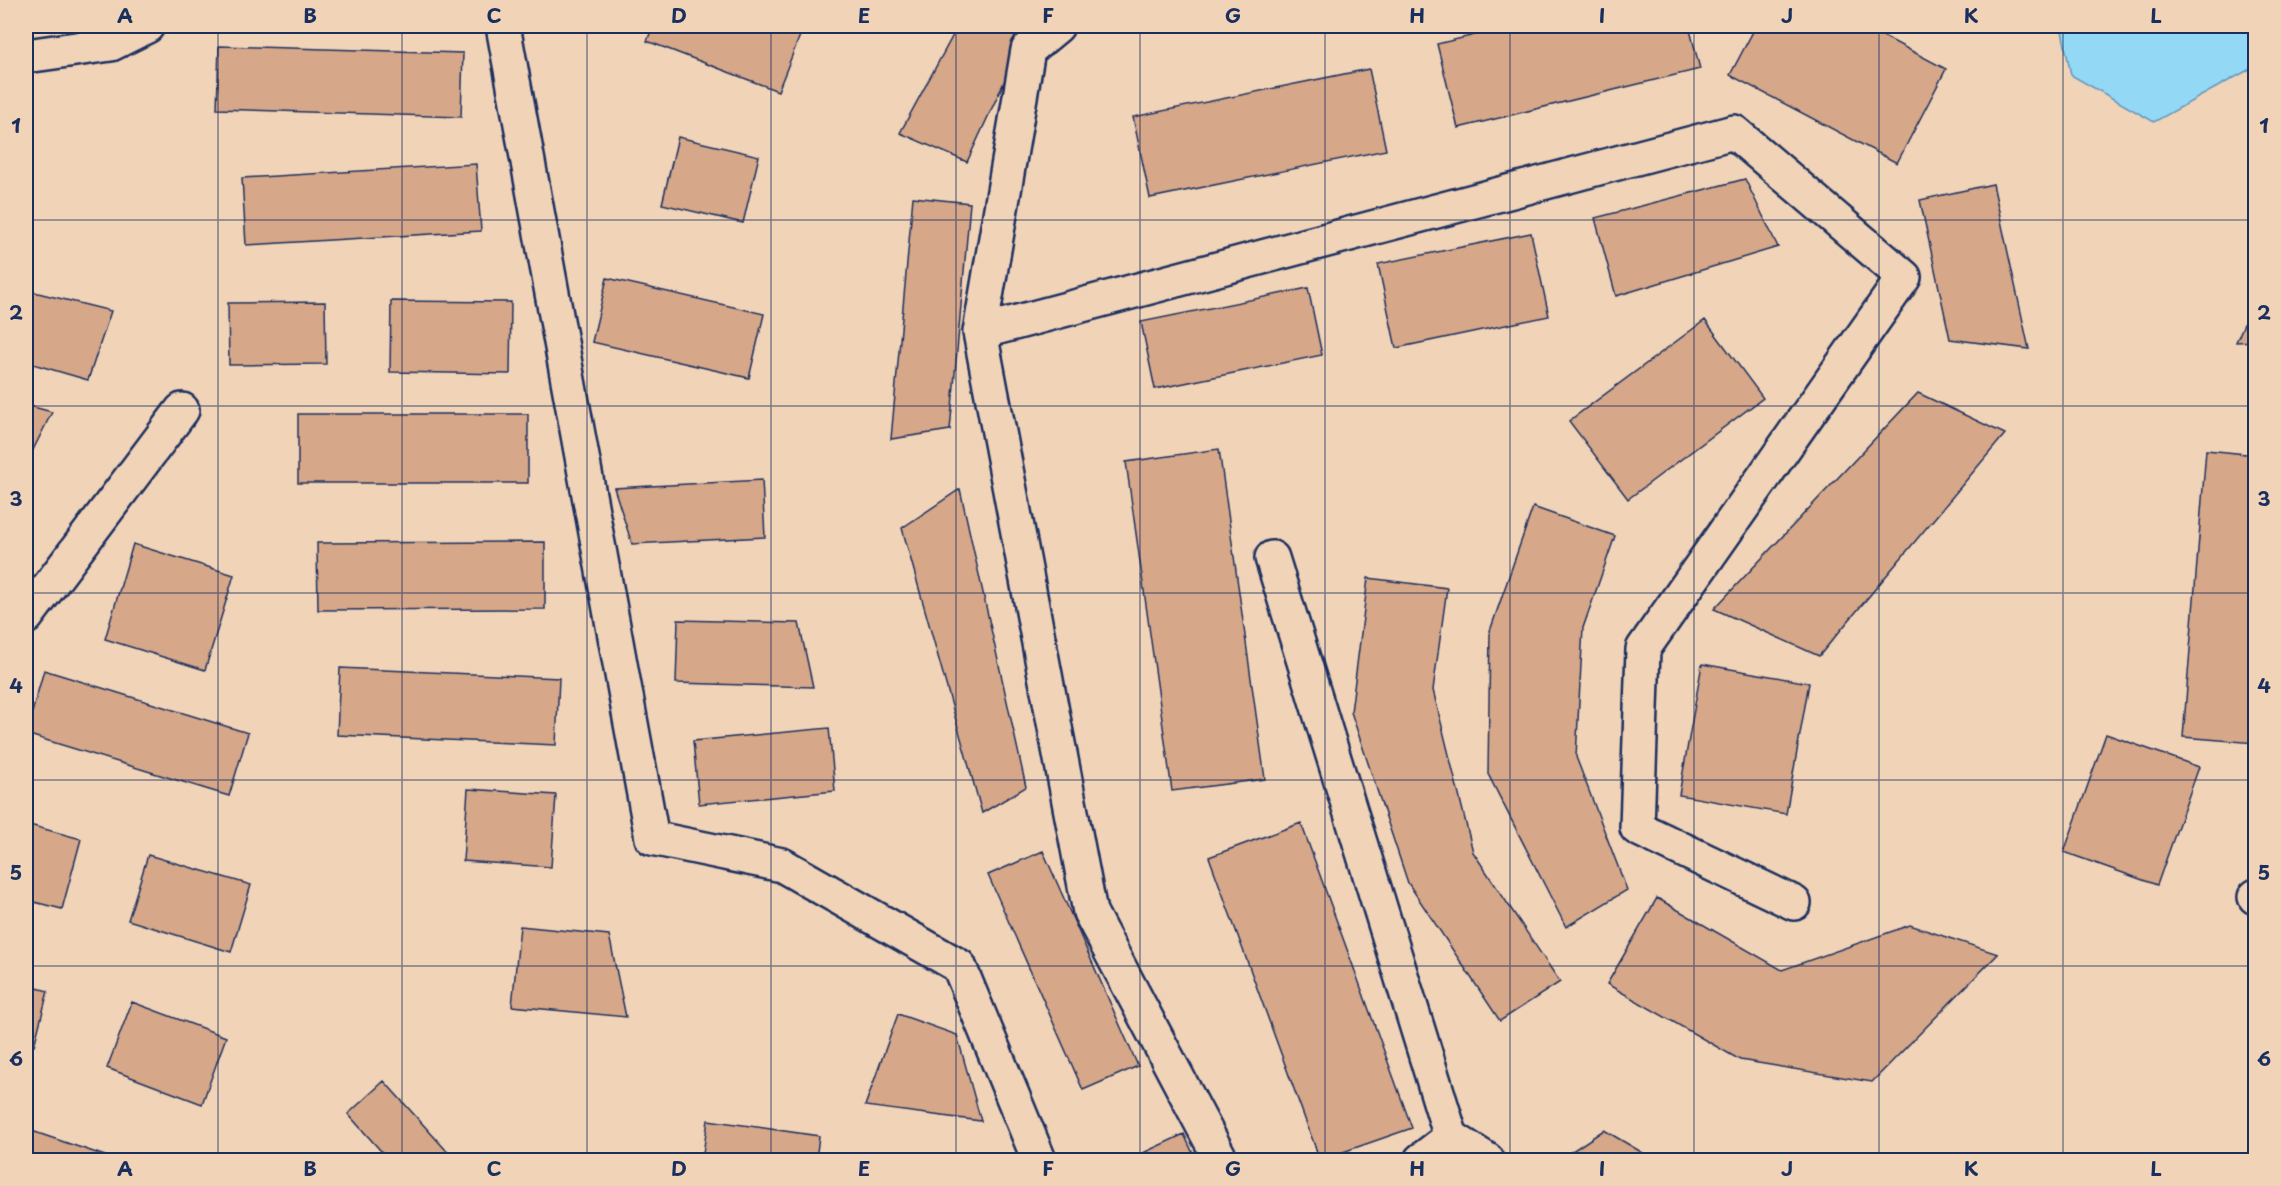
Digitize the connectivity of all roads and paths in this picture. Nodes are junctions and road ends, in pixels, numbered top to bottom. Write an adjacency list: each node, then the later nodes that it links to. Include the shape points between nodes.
1 (147, 26): 4 (street, via 111,44)
2 (503, 26): 11 (street, via 652,838 782,865 959,966)
3 (1057, 26): 5 (street, via 1028,50)
4 (26, 56)
5 (980, 332): 9 (street, via 1734,132 1904,277 1643,649 1636,828); 12 (street, via 1090,912)
6 (182, 410): 8 (street)
7 (1272, 558): 10 (street)
8 (26, 617)
9 (1794, 903)
10 (1451, 1137): 13 (street); 14 (street)
11 (1039, 1161)
12 (1221, 1161)
13 (1421, 1161)
14 (1487, 1161)

